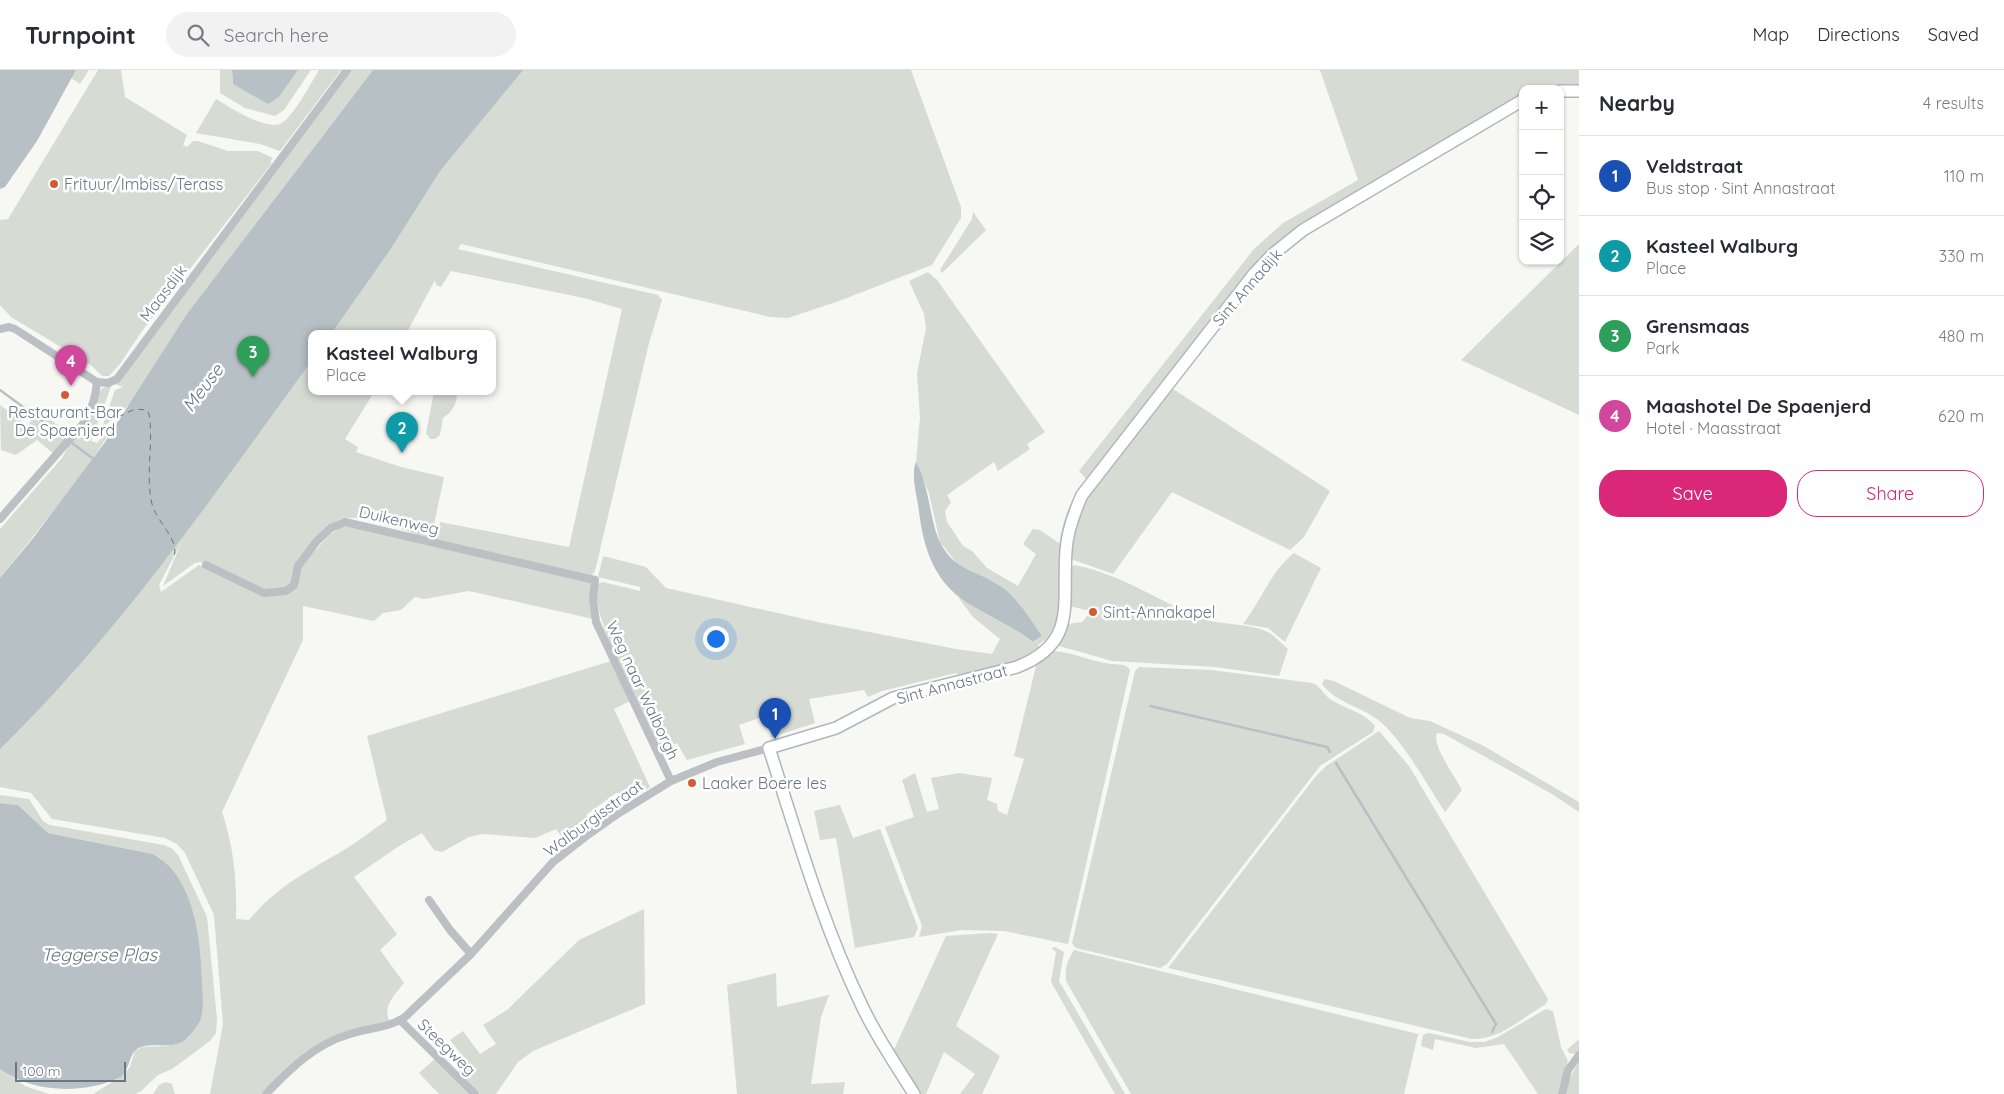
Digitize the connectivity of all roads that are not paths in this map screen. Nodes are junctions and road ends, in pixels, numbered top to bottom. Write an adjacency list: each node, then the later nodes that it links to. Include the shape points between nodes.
1 (347, 70): 6 (street, Maasdijk, via 121,376 108,383)
2 (1564, 91): 3 (street)
3 (1579, 91)
4 (1519, 102): 8 (street, Sint Annadijk, via 1311,225 1272,255 1090,484 1071,523)
5 (0, 329): 6 (street, via 15,329)
6 (97, 382): 7 (street, via 89,415)
7 (0, 519)
8 (1066, 562): 11 (street, Sint Annastraat, via 1063,620 1052,645 1034,660 893,698 836,728)
9 (206, 565): 10 (street, Duikenweg, via 264,593 286,591 294,585 298,566 317,541 331,528 345,522)
10 (595, 580): 12 (street, Weg naar Walborgh, via 596,622)
11 (769, 748): 12 (street, Walburgisstraat, via 717,762); 19 (street, via 820,907 839,953 862,1006)
12 (671, 782): 14 (street, Walburgisstraat, via 619,813 552,862)
13 (429, 900): 14 (street)
14 (470, 954): 15 (street, Walburgisstraat)
15 (400, 1020): 17 (street, via 350,1033 320,1046 300,1060); 18 (street, Steegweg)
16 (1579, 1055): 20 (street, via 1568,1070)
17 (266, 1094)
18 (476, 1094)
19 (914, 1094)
20 (1562, 1094)

